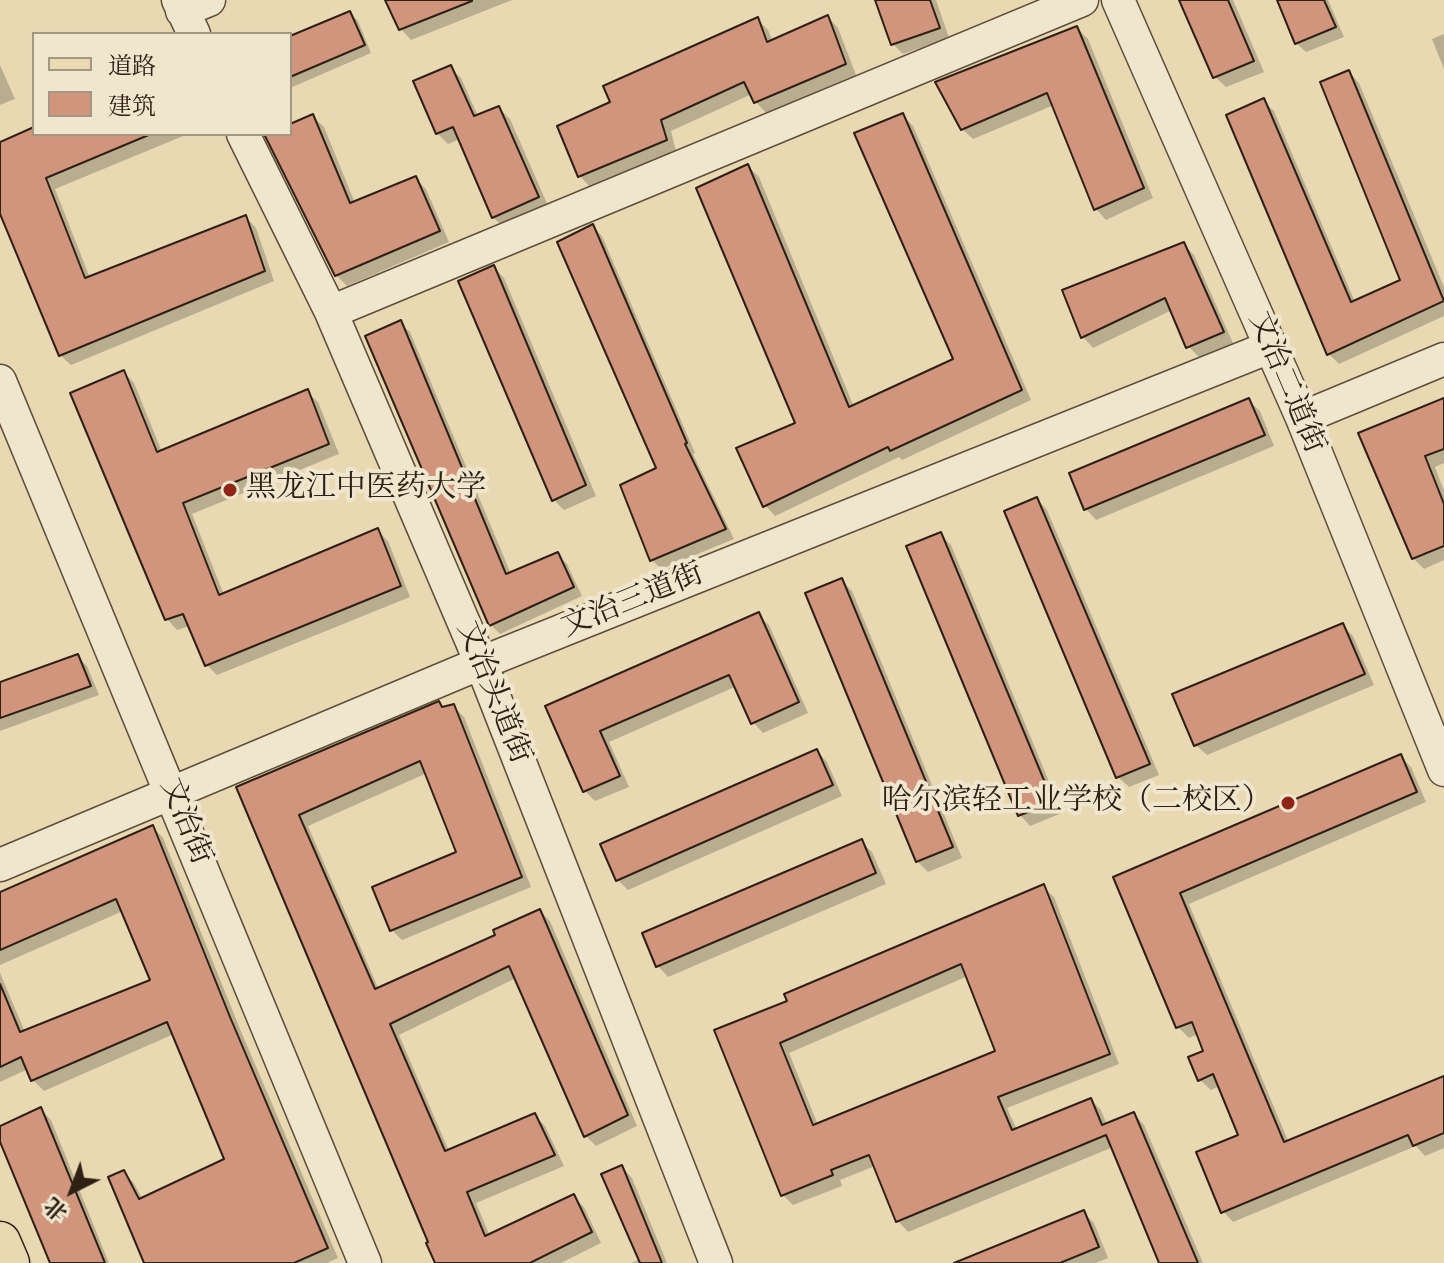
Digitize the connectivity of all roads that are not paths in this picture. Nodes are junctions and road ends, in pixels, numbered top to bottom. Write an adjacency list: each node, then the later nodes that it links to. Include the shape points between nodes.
1 (1082, 0): 4 (street)
2 (1118, 0): 5 (street, 文治二道街)
3 (244, 136): 4 (street, 文治头道街)
4 (331, 312): 9 (street, 文治头道街)
5 (1270, 347): 8 (street, 文治二道街); 9 (street, 文治三道街)
6 (1444, 359): 8 (street)
7 (0, 381): 11 (street, 文治街)
8 (1302, 418): 10 (street, 文治二道街)
9 (481, 663): 11 (street, 文治三道街); 16 (street, 文治头道街)
10 (1444, 770)
11 (172, 794): 12 (street, 文治三道街); 15 (street, 文治街)
12 (0, 865)
13 (0, 1242): 14 (main road)
14 (9, 1263)
15 (365, 1263)
16 (716, 1263)

